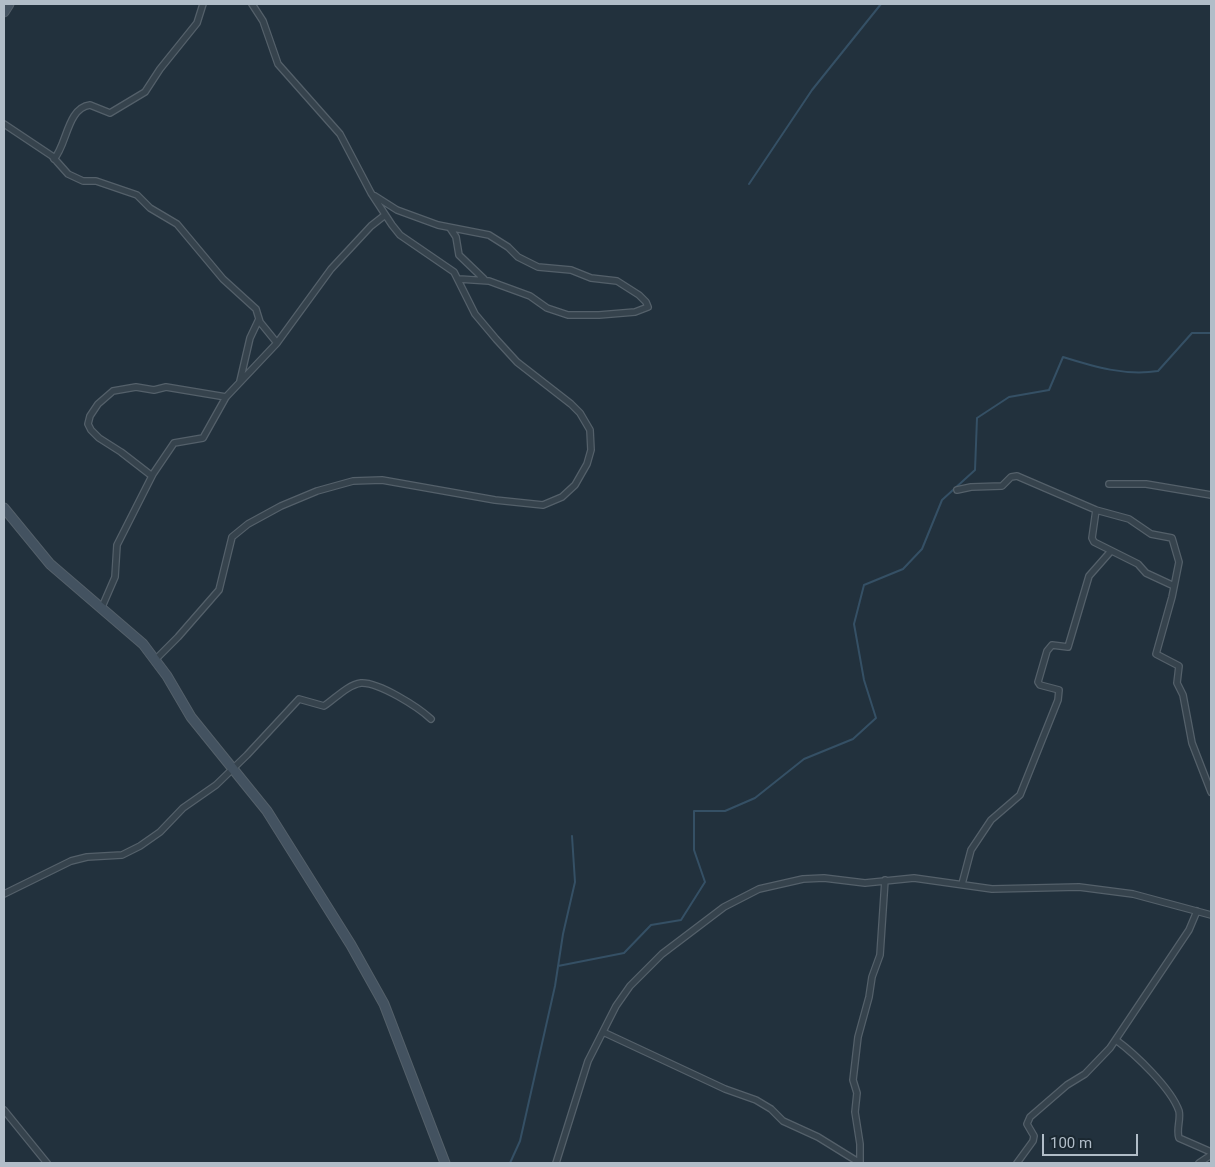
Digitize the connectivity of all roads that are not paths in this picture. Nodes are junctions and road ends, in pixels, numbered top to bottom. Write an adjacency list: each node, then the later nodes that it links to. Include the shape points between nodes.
1 (9, 4): 4 (street)
2 (203, 4): 6 (street, via 197,23 160,68 146,92 110,113 90,105 82,109 67,129 59,153)
3 (252, 4): 7 (street, via 278,64 340,134)
4 (4, 12)
5 (4, 124): 6 (street)
6 (54, 158): 12 (street, via 68,174 137,195 150,208 177,224 223,279 256,309)
7 (371, 193): 8 (street); 9 (street, via 397,210)
8 (385, 215): 10 (street, via 400,235 444,264); 13 (street, via 331,269)
9 (450, 228): 11 (street, via 456,237 459,254); 11 (street, via 489,235 518,257 538,267 571,270 591,278 617,281 639,295 648,307 635,312 599,316 568,315 547,308 530,296)
10 (459, 279): 11 (street); 25 (street, via 469,304 516,362 571,404 590,430 591,450 575,485 557,500 535,505 382,480 353,481 281,506 248,524 232,538 219,590)
11 (485, 280)
12 (259, 319): 13 (street); 14 (street, via 250,338)
13 (277, 342): 14 (street)
14 (240, 382): 15 (street)
15 (226, 397): 16 (street, via 202,438 174,443); 16 (street, via 166,387 154,390 136,387 113,391 104,399 90,416 88,424 91,430)
16 (152, 476): 24 (street, via 117,546 115,578)
17 (1109, 484): 19 (street, via 1146,484)
18 (957, 490): 21 (street, via 1002,486 1017,476)
19 (1211, 496)
20 (4, 508): 24 (street, via 50,564)
21 (1096, 510): 22 (street, via 1093,540); 23 (street, via 1136,522 1148,533 1172,538 1179,562)
22 (1111, 551): 23 (street); 30 (street, via 1089,576 1068,647 1052,645 1047,651 1038,682 1059,690 1058,700 1020,795 990,820 971,850)
23 (1174, 586): 28 (street, via 1156,654 1179,666 1178,683 1192,743)
24 (102, 607): 25 (street, via 143,644)
25 (155, 660): 27 (street, via 191,717)
26 (431, 719): 27 (street, via 410,702 359,684 324,706 298,699)
27 (233, 768): 31 (street, via 216,785 183,808 160,832 130,852 71,861); 39 (street, via 267,811 384,1004)
28 (1211, 792)
29 (885, 880): 30 (street, via 914,878); 34 (street, via 865,883 803,879 770,886 724,907 643,971 616,1006); 41 (street, via 880,955 858,1037 853,1080 857,1093 855,1112)
30 (962, 884): 32 (street, via 992,889 1104,888)
31 (4, 894)
32 (1197, 911): 33 (street); 35 (street, via 1189,930)
33 (1211, 915)
34 (603, 1032): 40 (street, via 588,1061); 41 (street, via 725,1090 756,1100 787,1123 818,1137)
35 (1116, 1040): 37 (street, via 1154,1076 1177,1107 1179,1138); 42 (street, via 1094,1066 1030,1117 1027,1124 1034,1136 1033,1141)
36 (4, 1110): 38 (street)
37 (1211, 1154): 43 (street)
38 (47, 1163)
39 (445, 1163)
40 (556, 1163)
41 (860, 1163)
42 (1016, 1163)
43 (1199, 1163)

